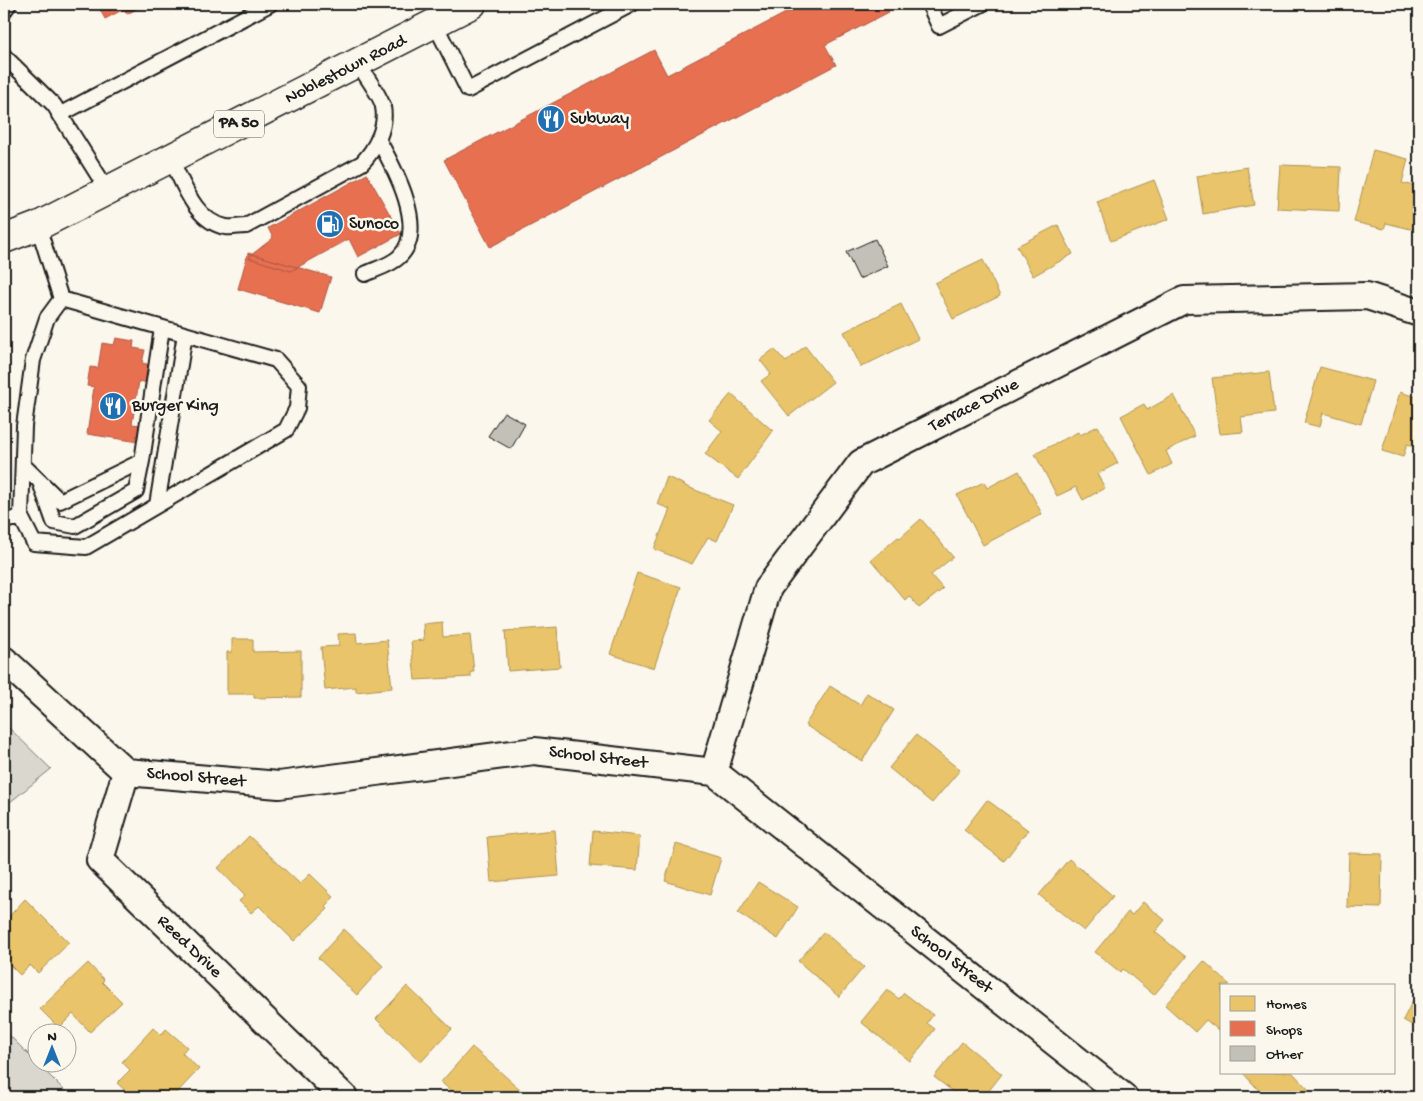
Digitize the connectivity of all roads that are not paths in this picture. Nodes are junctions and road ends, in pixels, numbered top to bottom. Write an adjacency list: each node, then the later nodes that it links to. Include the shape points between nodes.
1 (8, 4): 7 (lane)
2 (270, 4): 11 (lane)
3 (472, 4): 8 (main road, Noblestown Road / PA 50)
4 (632, 4): 8 (lane, via 468,90)
5 (929, 4): 6 (lane, via 939,26)
6 (982, 4)
7 (4, 11)
8 (435, 24): 10 (main road, Noblestown Road / PA 50)
9 (4, 56): 11 (lane, via 54,104)
10 (358, 64): 12 (lane, via 384,106 384,125); 13 (main road, Noblestown Road / PA 50)
11 (59, 115): 14 (lane)
12 (378, 139): 13 (lane, via 362,163 246,226 226,227 211,222 199,211); 17 (lane, via 402,188 411,219 411,235 407,248 399,257)
13 (171, 159): 14 (main road, Noblestown Road / PA 50)
14 (108, 191): 15 (main road, Noblestown Road / PA 50)
15 (38, 226): 16 (main road, Noblestown Road / PA 50); 18 (lane)
16 (4, 239)
17 (365, 274)
18 (61, 299): 20 (lane); 23 (lane, via 47,318 33,360 24,426)
19 (1419, 313): 30 (street, Terrace Drive, via 1367,296 1184,300 861,464 768,588)
20 (162, 328): 21 (lane); 22 (lane)
21 (185, 334): 25 (lane); 25 (lane, via 276,360 299,386 297,408 286,430)
22 (142, 461): 24 (lane, via 60,501); 24 (lane, via 136,491 75,526 54,522)
23 (23, 465): 24 (lane); 26 (lane)
24 (40, 482)
25 (157, 506): 26 (lane, via 86,548 34,543)
26 (21, 517): 27 (lane)
27 (4, 521)
28 (4, 660): 29 (street, School Street)
29 (126, 772): 30 (street, School Street, via 280,785 534,751); 31 (street, Reed Drive, via 100,860)
30 (714, 772): 32 (street, School Street)
31 (344, 1097)
32 (1124, 1097)

